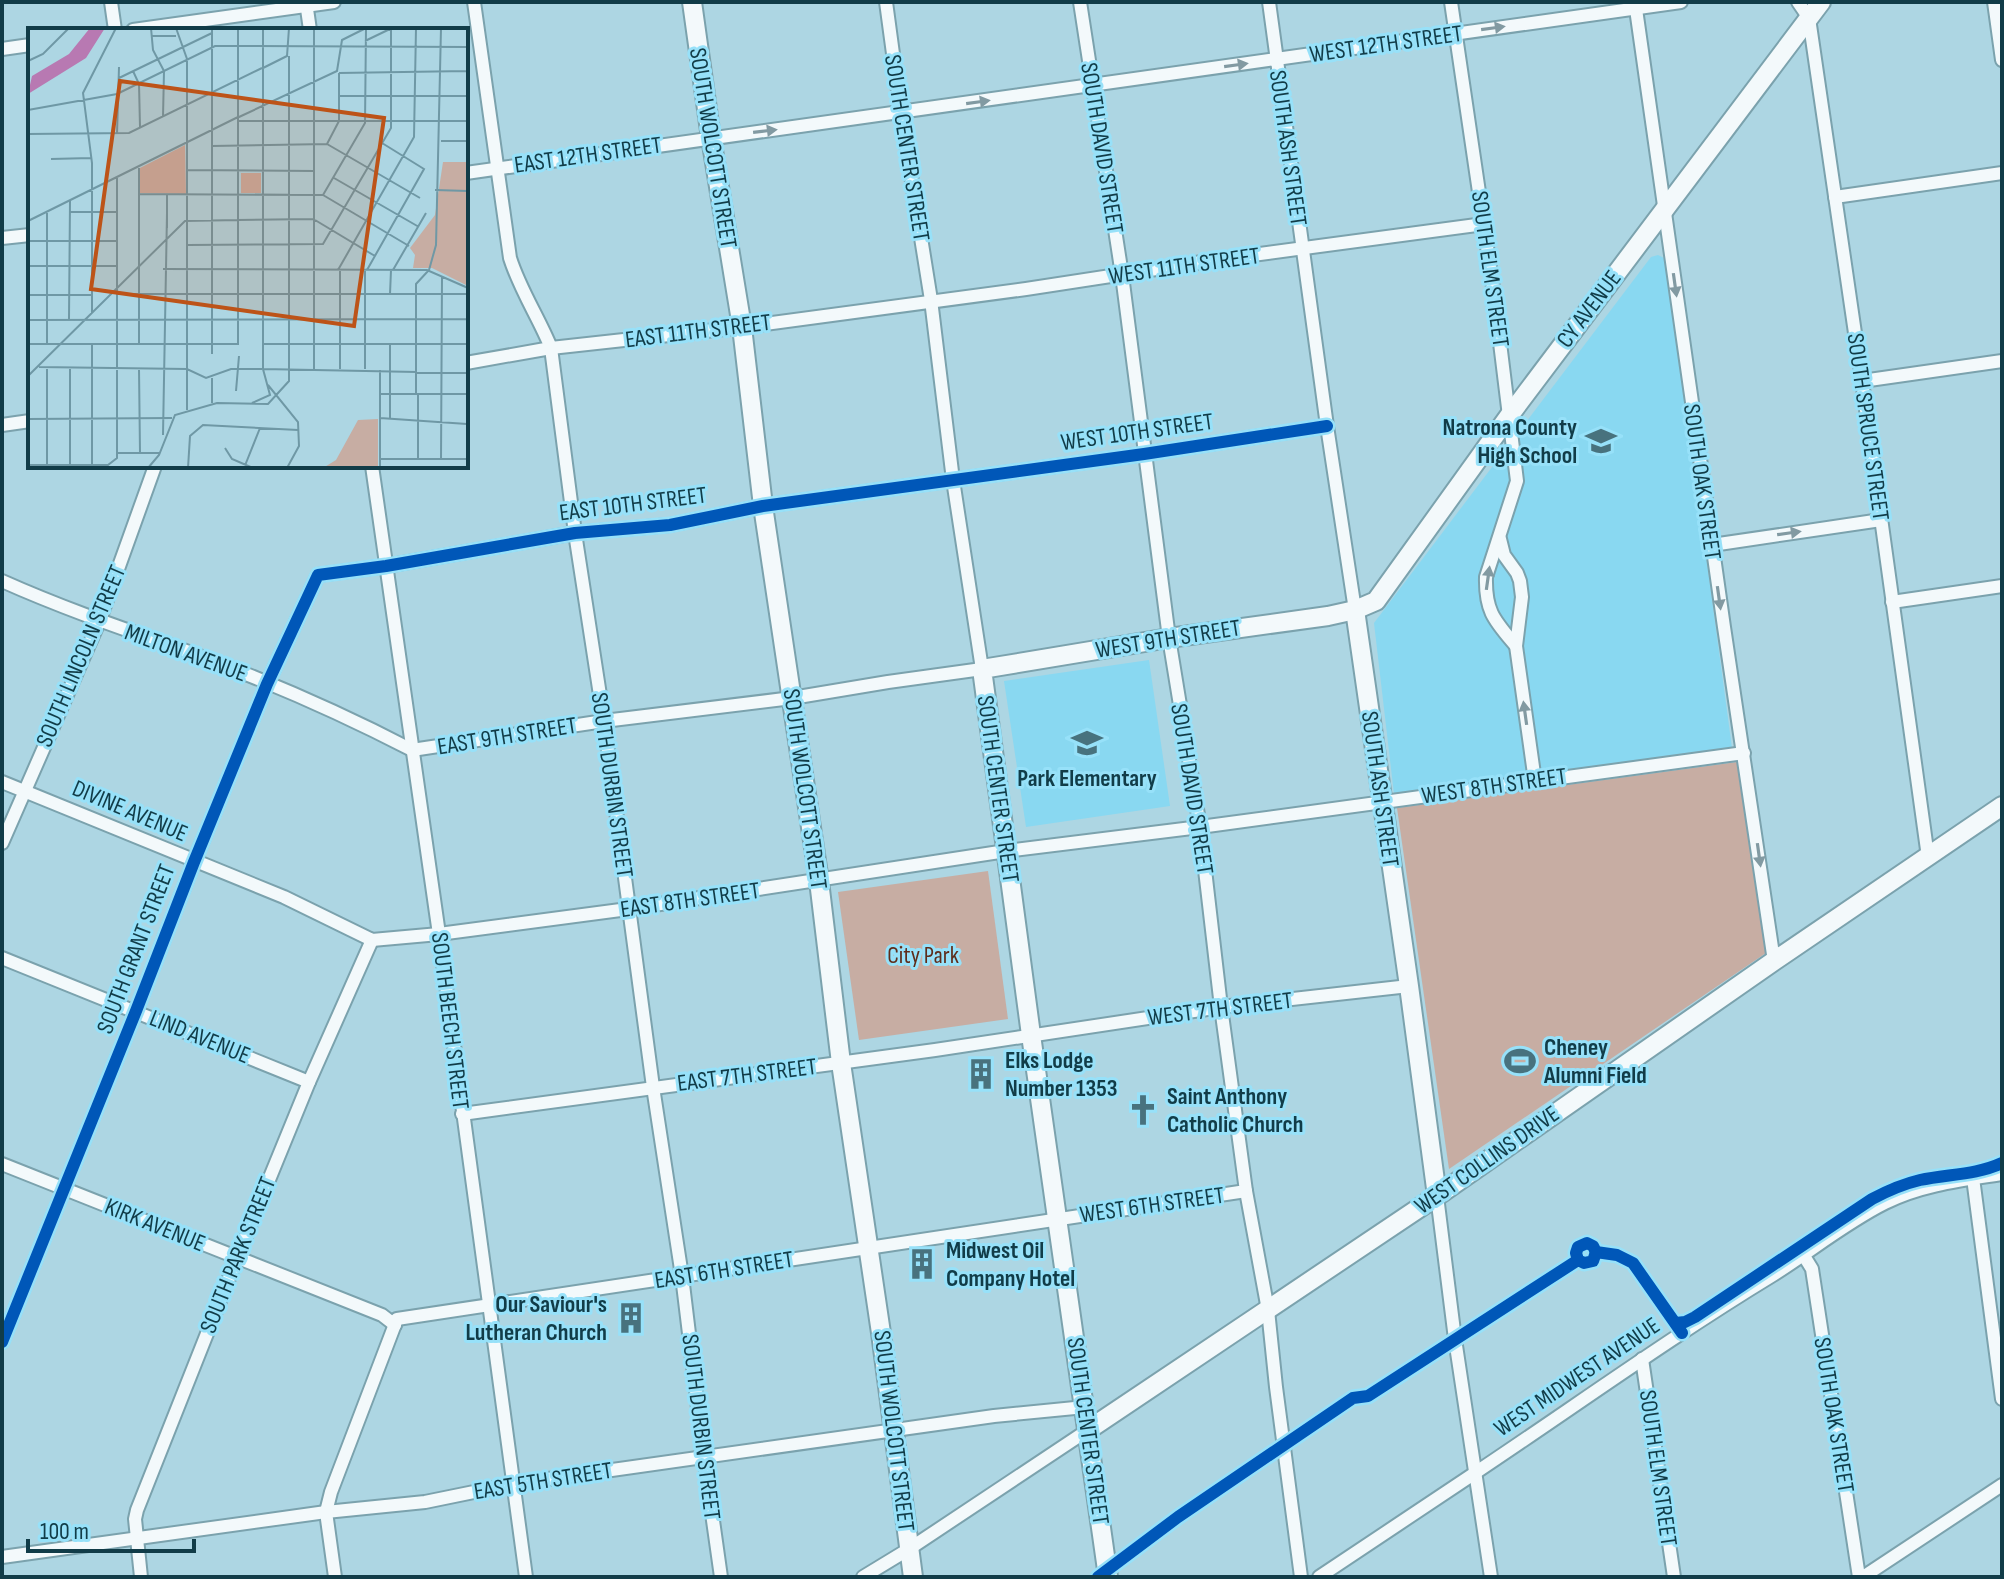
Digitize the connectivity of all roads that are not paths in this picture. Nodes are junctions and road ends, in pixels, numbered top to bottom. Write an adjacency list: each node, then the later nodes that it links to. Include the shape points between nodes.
1 (111, 2): 16 (street)
2 (334, 2): 13 (street)
3 (474, 2): 27 (street, SOUTH DURBIN STREET)
4 (692, 2): 26 (main road, SOUTH WOLCOTT STREET)
5 (886, 2): 25 (street, SOUTH CENTER STREET)
6 (1080, 2): 24 (street, SOUTH DAVID STREET)
7 (1269, 2): 22 (street, SOUTH ASH STREET)
8 (1451, 2): 19 (street, SOUTH ELM STREET)
9 (1681, 2): 14 (street, WEST 12TH STREET)
10 (1798, 2): 15 (street, SOUTH SPRUCE STREET)
11 (1821, 2): 15 (main road, CY AVENUE)
12 (1994, 2): 23 (street)
13 (306, 4): 17 (street); 18 (street)
14 (1635, 5): 19 (street, WEST 12TH STREET, one-way to 14); 31 (street, SOUTH OAK STREET)
15 (1809, 18): 30 (street, SOUTH SPRUCE STREET); 31 (main road, CY AVENUE)
16 (115, 28)
17 (146, 28)
18 (310, 28)
19 (1456, 34): 22 (street, WEST 12TH STREET); 32 (street, SOUTH ELM STREET)
20 (28, 45): 21 (street)
21 (2, 49)
22 (1276, 60): 24 (street, WEST 12TH STREET, one-way to 22); 35 (street, SOUTH ASH STREET)
23 (2002, 60)
24 (1091, 85): 25 (street, WEST 12TH STREET, one-way to 24); 36 (street, SOUTH DAVID STREET)
25 (901, 113): 26 (street, EAST 12TH STREET, one-way to 25); 37 (street, SOUTH CENTER STREET)
26 (711, 138): 27 (street, EAST 12TH STREET); 38 (main road, SOUTH WOLCOTT STREET)
27 (497, 168): 28 (street, EAST 12TH STREET); 39 (street, SOUTH DURBIN STREET, via 515,275)
28 (468, 173)
29 (2002, 173): 30 (street)
30 (1835, 197): 42 (street, SOUTH SPRUCE STREET)
31 (1664, 208): 43 (main road, CY AVENUE); 55 (street, SOUTH OAK STREET, one-way to 55)
32 (1484, 224): 35 (street, WEST 11TH STREET); 43 (street, SOUTH ELM STREET)
33 (28, 235): 34 (street)
34 (2, 238)
35 (1303, 249): 36 (street, WEST 11TH STREET); 46 (street, SOUTH ASH STREET)
36 (1122, 275): 37 (street, WEST 11TH STREET); 47 (street, SOUTH DAVID STREET)
37 (931, 300): 38 (street, EAST 11TH STREET); 50 (street, SOUTH CENTER STREET)
38 (742, 327): 39 (street, EAST 11TH STREET); 51 (main road, SOUTH WOLCOTT STREET)
39 (551, 348): 41 (street, EAST 11TH STREET); 53 (street, SOUTH DURBIN STREET)
40 (2002, 361): 42 (street)
41 (468, 363)
42 (1862, 381): 52 (street, SOUTH SPRUCE STREET)
43 (1509, 416): 54 (street, SOUTH ELM STREET, via 1517,481); 61 (main road, CY AVENUE, via 1376,601)
44 (28, 421): 45 (street)
45 (2, 425)
46 (1327, 426): 47 (street, WEST 10TH STREET); 61 (street, SOUTH ASH STREET)
47 (1144, 454): 50 (street, WEST 10TH STREET); 63 (street, SOUTH DAVID STREET)
48 (154, 468): 62 (street, SOUTH LINCOLN STREET)
49 (372, 468): 56 (street, SOUTH BEECH STREET)
50 (953, 480): 51 (street, EAST 10TH STREET); 65 (street, SOUTH CENTER STREET)
51 (763, 506): 53 (street, EAST 10TH STREET, via 670,525); 67 (main road, SOUTH WOLCOTT STREET)
52 (1881, 520): 55 (street, one-way to 52); 60 (street, SOUTH SPRUCE STREET)
53 (575, 533): 56 (street, EAST 10TH STREET); 68 (street, SOUTH DURBIN STREET)
54 (1499, 535): 64 (street, via 1520,581); 64 (street, SOUTH ELM STREET, one-way to 54, via 1489,610 1486,577)
55 (1712, 545): 70 (street, SOUTH OAK STREET, one-way to 70)
56 (386, 566): 57 (street, EAST 10TH STREET); 69 (street, SOUTH BEECH STREET)
57 (318, 575): 66 (street, SOUTH GRANT STREET)
58 (2, 581): 62 (street, MILTON AVENUE)
59 (2002, 586): 60 (street)
60 (1892, 602): 79 (street, SOUTH SPRUCE STREET)
61 (1355, 610): 63 (main road, WEST 9TH STREET); 74 (main road, SOUTH ASH STREET)
62 (99, 622): 66 (street, MILTON AVENUE); 73 (street, SOUTH LINCOLN STREET)
63 (1169, 638): 65 (main road, WEST 9TH STREET); 76 (street, SOUTH DAVID STREET)
64 (1516, 646): 71 (street, one-way to 64)
65 (982, 669): 67 (street, EAST 9TH STREET); 78 (main road, SOUTH CENTER STREET)
66 (267, 684): 69 (street, MILTON AVENUE); 80 (street, SOUTH GRANT STREET)
67 (792, 698): 68 (street, EAST 9TH STREET); 81 (main road, SOUTH WOLCOTT STREET)
68 (604, 721): 69 (street, EAST 9TH STREET); 82 (street, SOUTH DURBIN STREET)
69 (412, 750): 83 (street, SOUTH BEECH STREET)
70 (1744, 753): 71 (street, WEST 8TH STREET); 86 (street, SOUTH OAK STREET, one-way to 86)
71 (1535, 781): 74 (street, WEST 8TH STREET)
72 (2, 782): 73 (street, DIVINE AVENUE)
73 (24, 791): 77 (street, SOUTH LINCOLN STREET); 80 (street, DIVINE AVENUE)
74 (1381, 802): 76 (street, WEST 8TH STREET); 87 (main road, SOUTH ASH STREET)
75 (2002, 806): 79 (main road, WEST COLLINS DRIVE)
76 (1200, 827): 78 (street, WEST 8TH STREET); 88 (street, SOUTH DAVID STREET)
77 (2, 843)
78 (1006, 851): 81 (street, EAST 8TH STREET); 90 (main road, SOUTH CENTER STREET)
79 (1928, 857): 86 (main road, WEST COLLINS DRIVE)
80 (194, 862): 84 (street, DIVINE AVENUE, via 284,897); 89 (street, SOUTH GRANT STREET)
81 (819, 881): 82 (street, EAST 8TH STREET); 91 (main road, SOUTH WOLCOTT STREET)
82 (628, 909): 83 (street, EAST 8TH STREET); 93 (street, SOUTH DURBIN STREET)
83 (439, 934): 84 (street, EAST 8TH STREET); 94 (street, SOUTH BEECH STREET)
84 (372, 940): 92 (street, SOUTH PARK STREET)
85 (2, 958): 89 (street, LIND AVENUE)
86 (1774, 961): 100 (main road, WEST COLLINS DRIVE)
87 (1409, 986): 88 (street, WEST 7TH STREET); 100 (main road, SOUTH ASH STREET)
88 (1221, 1007): 90 (street, WEST 7TH STREET); 99 (street, SOUTH DAVID STREET)
89 (136, 1011): 92 (street, LIND AVENUE); 98 (street, SOUTH GRANT STREET)
90 (1031, 1035): 91 (street, EAST 7TH STREET); 101 (main road, SOUTH CENTER STREET)
91 (841, 1063): 93 (street, EAST 7TH STREET); 102 (main road, SOUTH WOLCOTT STREET)
92 (309, 1082): 104 (street, SOUTH PARK STREET)
93 (653, 1087): 94 (street, EAST 7TH STREET); 105 (street, SOUTH DURBIN STREET)
94 (462, 1114): 106 (street, SOUTH BEECH STREET)
95 (2, 1164): 98 (street, KIRK AVENUE)
96 (2002, 1174): 97 (street, WEST MIDWEST AVENUE)
97 (1973, 1178): 103 (street, WEST MIDWEST AVENUE, via 1885,1203); 111 (street)
98 (64, 1189): 104 (street, KIRK AVENUE); 109 (street, SOUTH GRANT STREET)
99 (1246, 1191): 101 (street, WEST 6TH STREET); 107 (street, SOUTH DAVID STREET)
100 (1437, 1196): 107 (main road, WEST COLLINS DRIVE); 116 (street, SOUTH ASH STREET)
101 (1058, 1218): 102 (street, EAST 6TH STREET); 112 (main road, SOUTH CENTER STREET)
102 (868, 1246): 105 (street, EAST 6TH STREET); 113 (main road, SOUTH WOLCOTT STREET)
103 (1804, 1256): 110 (street, WEST MIDWEST AVENUE); 134 (street, SOUTH OAK STREET, via 1812,1269)
104 (237, 1258): 108 (street, KIRK AVENUE, via 382,1315); 120 (street, SOUTH PARK STREET, via 137,1510)
105 (682, 1276): 106 (street, EAST 6TH STREET); 115 (street, SOUTH DURBIN STREET)
106 (489, 1305): 108 (street, EAST 6TH STREET, via 397,1319); 117 (street, SOUTH BEECH STREET)
107 (1268, 1310): 114 (main road, WEST COLLINS DRIVE); 130 (street, SOUTH DAVID STREET)
108 (395, 1325): 119 (street)
109 (2, 1342)
110 (1642, 1359): 116 (street, WEST MIDWEST AVENUE); 133 (street, SOUTH ELM STREET)
111 (2002, 1399)
112 (1085, 1407): 113 (street, EAST 5TH STREET); 114 (main road, SOUTH CENTER STREET)
113 (894, 1430): 115 (street, EAST 5TH STREET); 121 (main road, SOUTH WOLCOTT STREET)
114 (1088, 1430): 121 (street); 129 (main road, SOUTH CENTER STREET)
115 (704, 1457): 117 (street, EAST 5TH STREET); 126 (street, SOUTH DURBIN STREET)
116 (1475, 1473): 131 (street, WEST MIDWEST AVENUE); 132 (street, SOUTH ASH STREET)
117 (513, 1484): 119 (street, EAST 5TH STREET, via 425,1502); 125 (street, SOUTH BEECH STREET)
118 (2002, 1485): 134 (street)
119 (326, 1512): 120 (street, EAST 5TH STREET); 124 (street)
120 (136, 1538): 122 (street, EAST 5TH STREET); 123 (street, SOUTH PARK STREET)
121 (909, 1549): 127 (street); 128 (main road, SOUTH WOLCOTT STREET)
122 (2, 1557)
123 (141, 1577)
124 (335, 1577)
125 (526, 1577)
126 (721, 1577)
127 (863, 1577)
128 (913, 1577)
129 (1108, 1577)
130 (1301, 1577)
131 (1319, 1577)
132 (1491, 1577)
133 (1674, 1577)
134 (1861, 1577)

